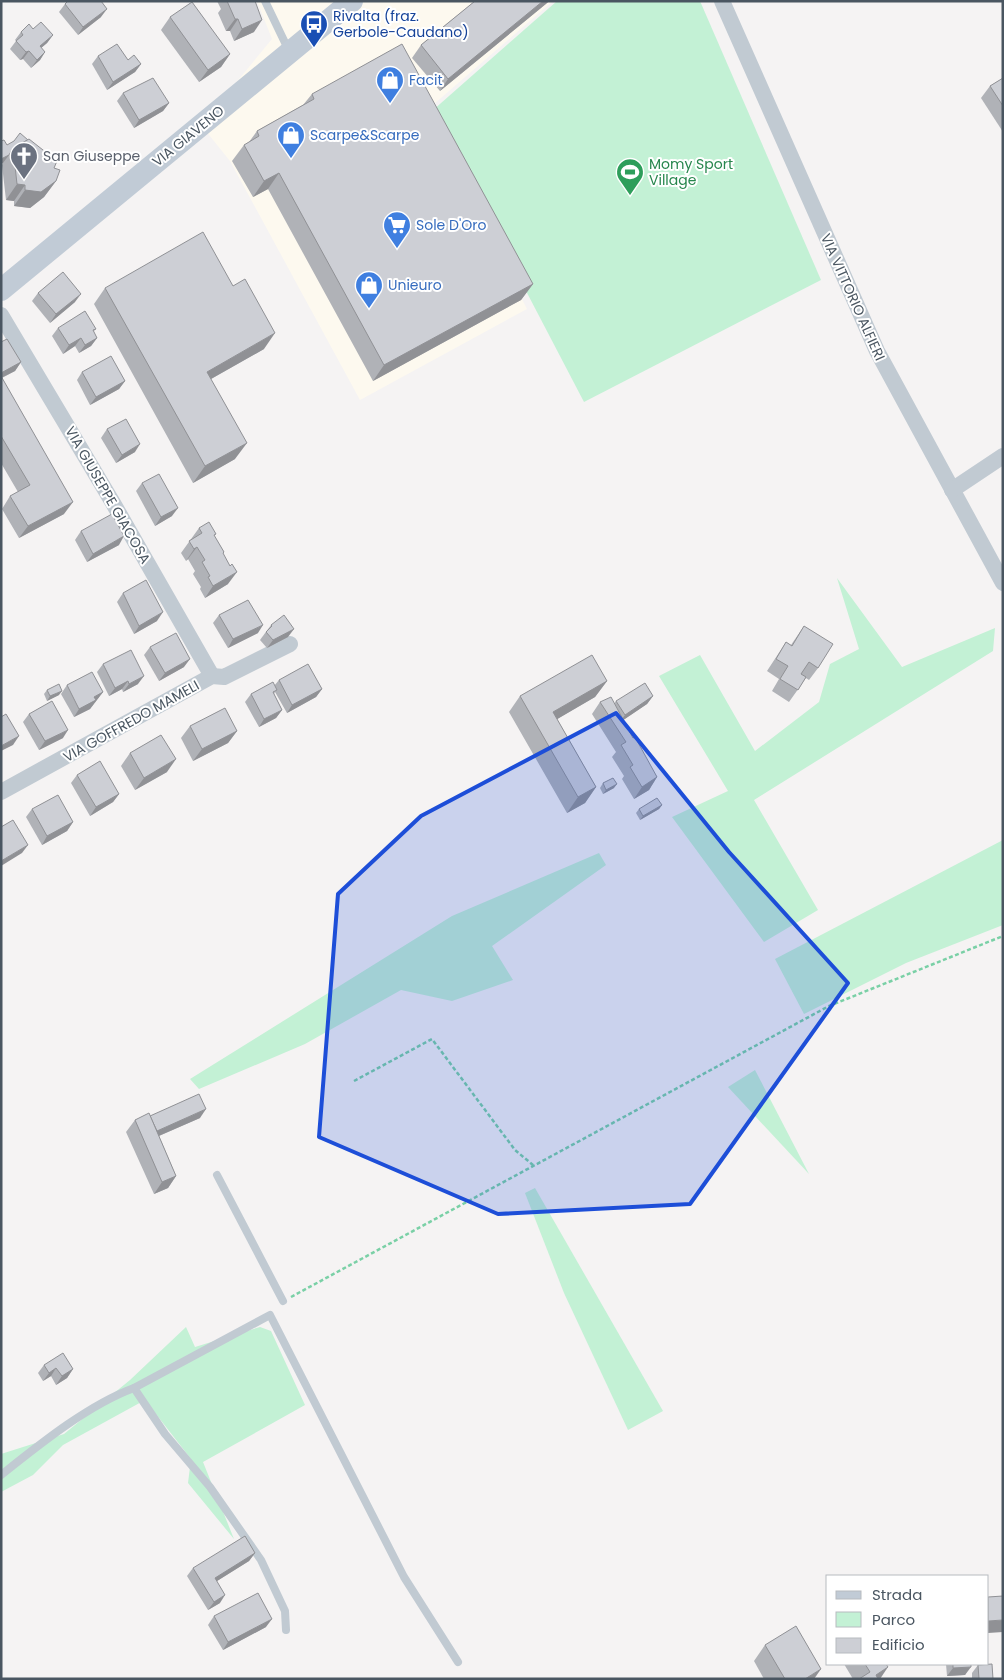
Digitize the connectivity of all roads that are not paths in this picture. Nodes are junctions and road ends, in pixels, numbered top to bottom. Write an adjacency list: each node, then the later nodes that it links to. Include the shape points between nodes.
1 (265, 1): 4 (lane)
2 (352, 1): 4 (main road, VIA GIAVENO)
3 (722, 1): 8 (street, VIA VITTORIO ALFIERI, via 877,351)
4 (290, 53): 5 (main road, VIA GIAVENO)
5 (1, 290)
6 (1, 316): 11 (street, VIA GIUSEPPE GIACOSA, via 104,486)
7 (1003, 456): 8 (street)
8 (952, 490): 9 (street, VIA VITTORIO ALFIERI)
9 (1003, 583)
10 (290, 644): 11 (street, VIA GOFFREDO MAMELI, via 224,677)
11 (212, 676): 12 (street, VIA GOFFREDO MAMELI)
12 (1, 792)
13 (217, 1175): 14 (lane)
14 (283, 1301)
15 (134, 1388): 16 (lane, via 50,1436); 17 (lane, via 261,1560 285,1611); 18 (lane, via 270,1315 404,1578)
16 (1, 1475)
17 (286, 1630)
18 (458, 1662)

